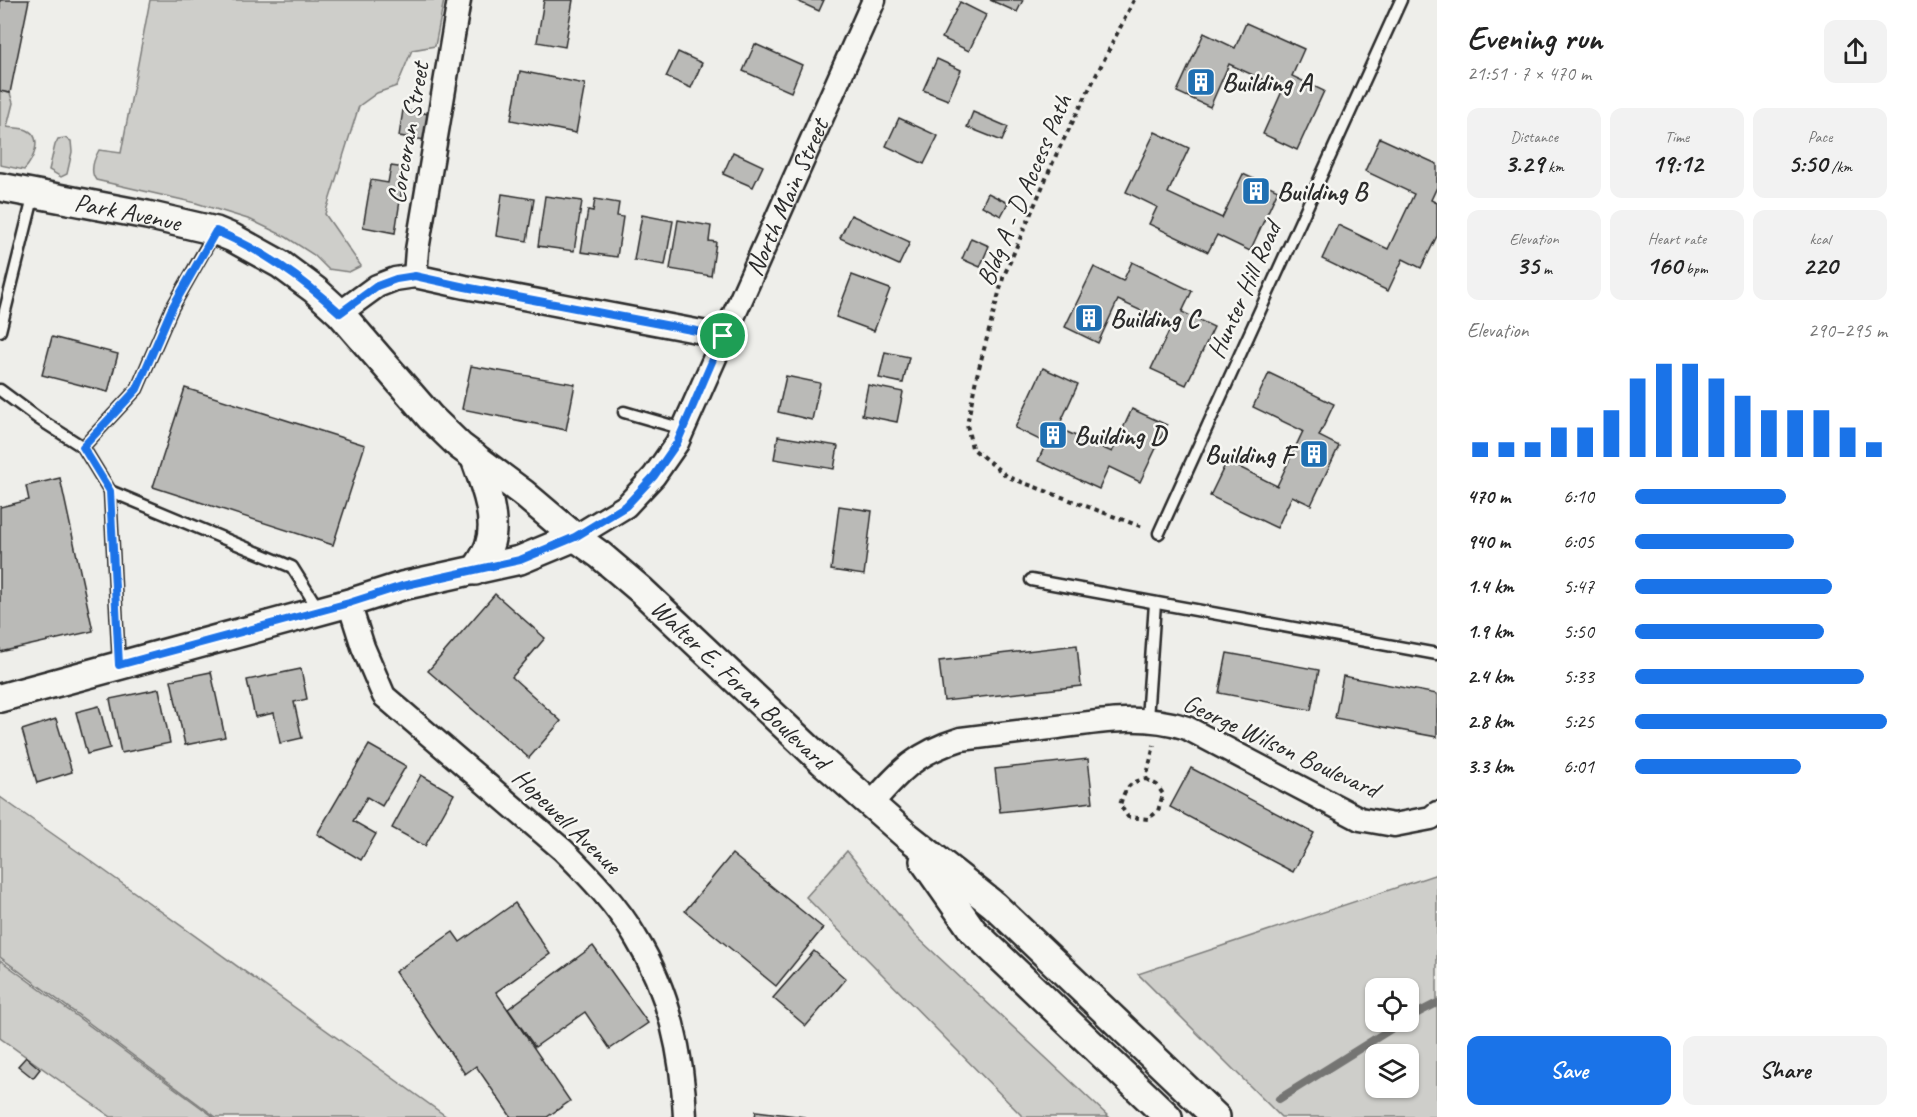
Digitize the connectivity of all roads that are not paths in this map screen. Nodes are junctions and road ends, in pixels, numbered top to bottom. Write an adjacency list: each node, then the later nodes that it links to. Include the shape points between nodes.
1 (459, 0): 7 (street, Corcoran Street)
2 (874, 0): 10 (street, North Main Street)
3 (1401, 0): 17 (lane, Hunter Hill Road)
4 (0, 187): 5 (street, Park Avenue)
5 (34, 194): 6 (street, Park Avenue); 9 (lane)
6 (216, 231): 8 (street, Park Avenue, via 280,264); 14 (lane, via 172,308 137,389)
7 (415, 276): 8 (street, via 377,286); 10 (street)
8 (340, 313): 15 (street, Park Avenue, via 430,417)
9 (0, 331)
10 (723, 336): 13 (street, North Main Street)
11 (0, 390): 14 (lane)
12 (624, 412): 13 (lane)
13 (683, 429): 18 (street, North Main Street, via 654,476 626,506)
14 (83, 447): 16 (lane)
15 (474, 455): 18 (street, Park Avenue); 19 (street, via 488,492 492,519 490,545)
16 (110, 491): 23 (lane, via 292,567); 25 (lane)
17 (1159, 533)
18 (575, 537): 19 (street, North Main Street, via 520,560); 28 (street, Walter E. Foran Boulevard, via 641,590)
19 (475, 571): 21 (street, North Main Street, via 402,586)
20 (1031, 580): 22 (lane)
21 (349, 603): 23 (street, North Main Street); 31 (street, Hopewell Avenue, via 384,696 563,850 615,907 637,938 668,1010 678,1050)
22 (1155, 603): 24 (lane); 27 (lane)
23 (319, 610): 25 (street, North Main Street)
24 (1437, 654)
25 (119, 665): 26 (street, North Main Street)
26 (0, 698)
27 (1147, 719): 28 (street, George Wilson Boulevard, via 950,742 917,758); 29 (street, George Wilson Boulevard, via 1187,728 1360,819 1394,825 1431,818)
28 (871, 804): 30 (street, Walter E. Foran Boulevard)
29 (1437, 813)
30 (906, 835): 32 (street, Walter E. Foran Boulevard, via 973,931); 33 (street, Walter E. Foran Boulevard, via 994,905)
31 (685, 1117)
32 (1168, 1117)
33 (1216, 1117)

